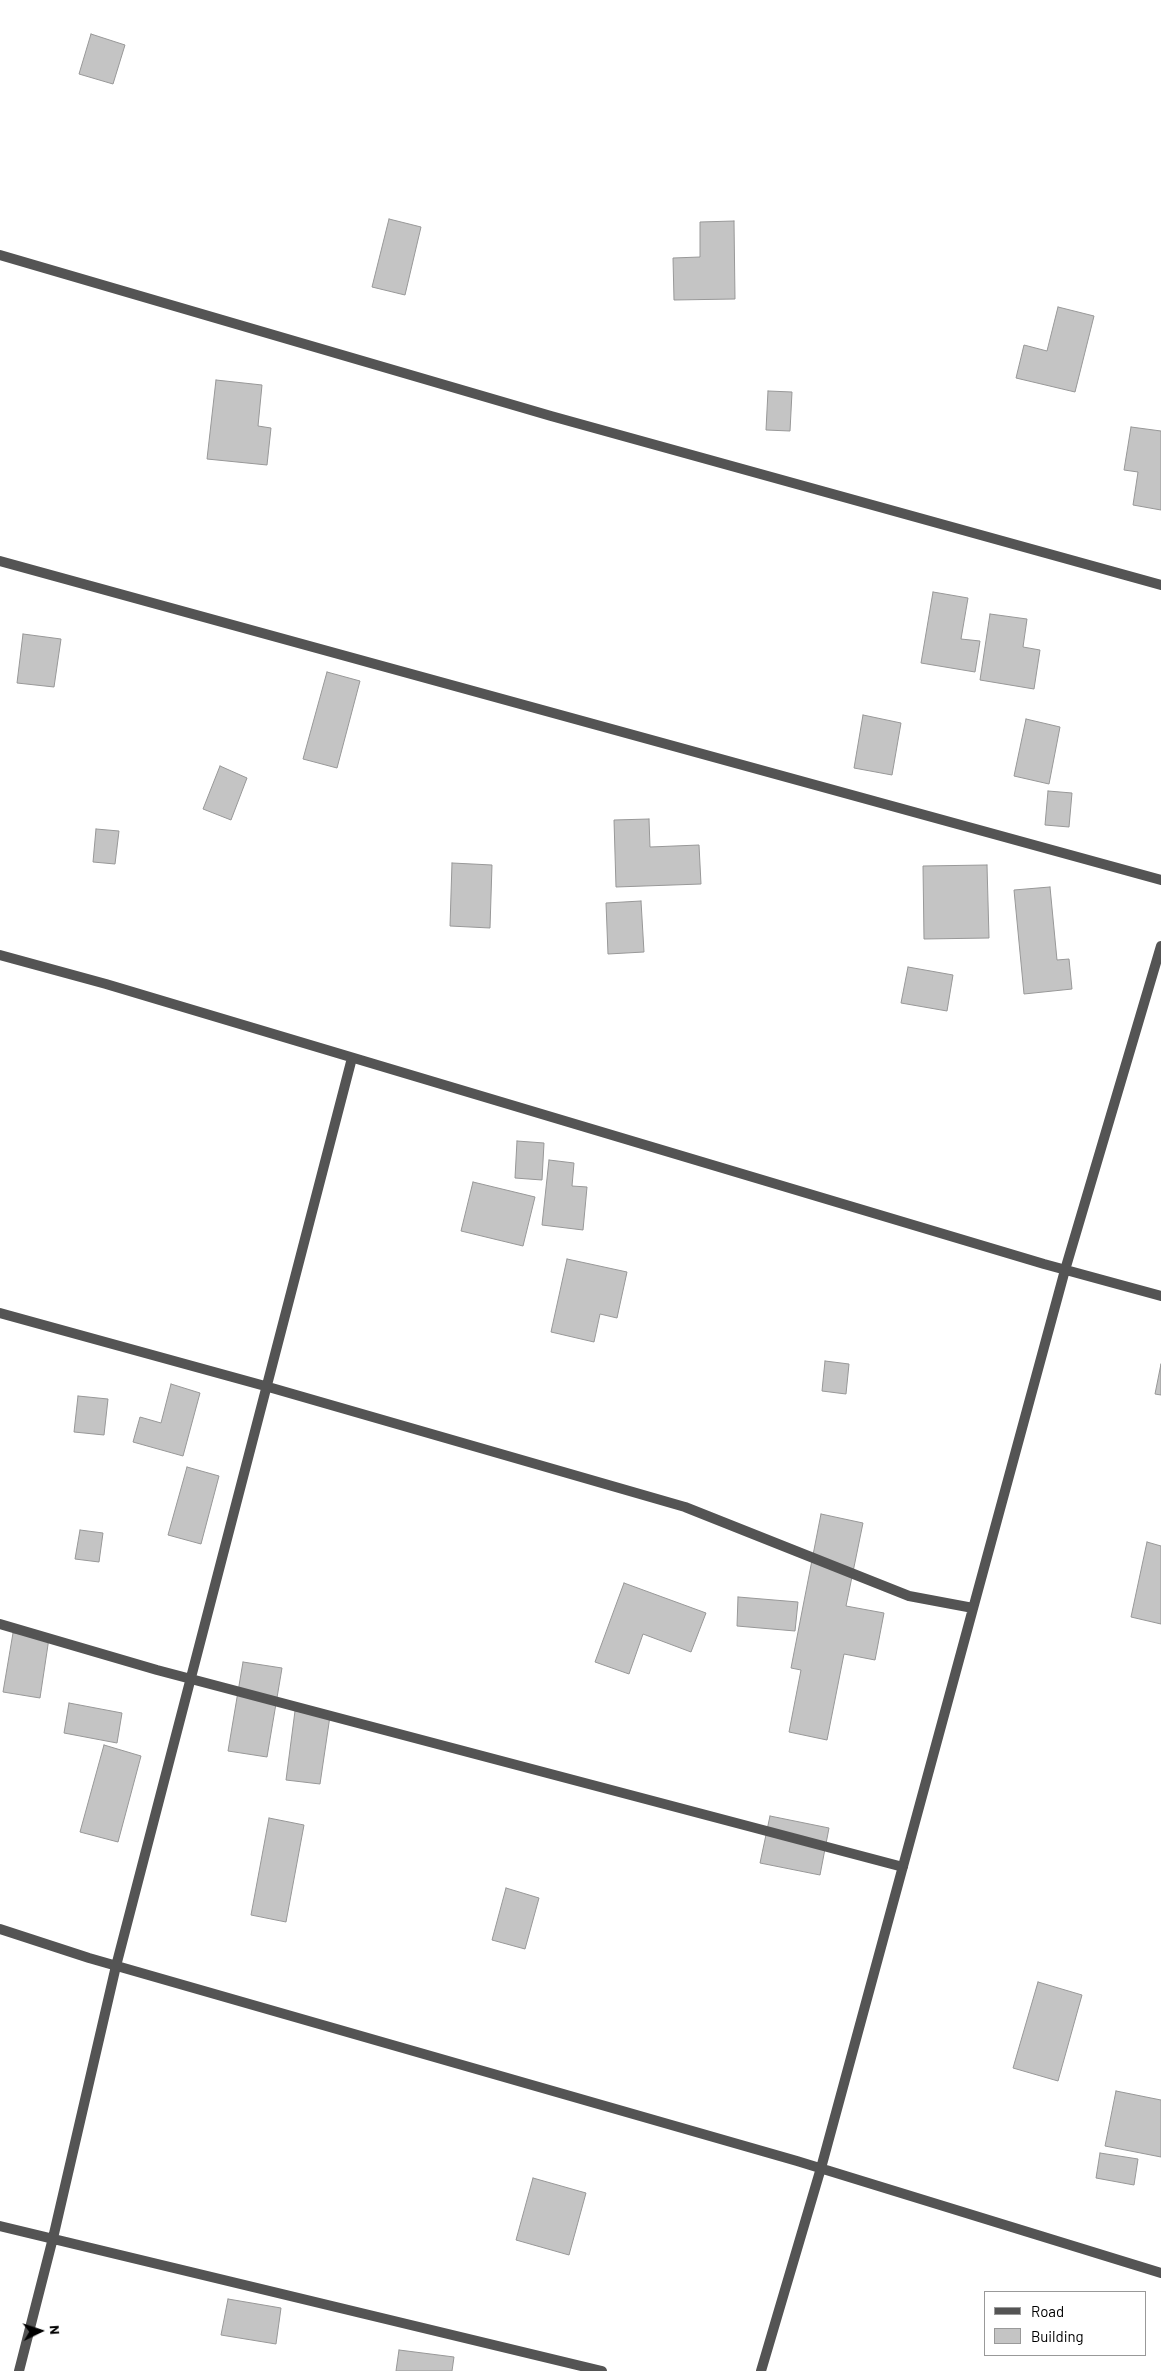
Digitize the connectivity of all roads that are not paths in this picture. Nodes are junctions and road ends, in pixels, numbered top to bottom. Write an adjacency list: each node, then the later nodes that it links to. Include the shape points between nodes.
1 (0, 255): 3 (street, via 551,416)
2 (0, 561): 4 (street)
3 (1161, 585)
4 (1161, 880)
5 (1161, 946): 8 (street)
6 (0, 955): 7 (street, via 115,986)
7 (352, 1058): 8 (street); 11 (street)
8 (1065, 1270): 9 (street); 12 (street)
9 (1161, 1296)
10 (0, 1313): 11 (street)
11 (265, 1386): 12 (street, via 684,1507 909,1596); 14 (street)
12 (973, 1608): 15 (street)
13 (0, 1624): 14 (street)
14 (189, 1679): 15 (street); 17 (street)
15 (903, 1867): 18 (street)
16 (0, 1929): 17 (street)
17 (116, 1966): 18 (street); 20 (street)
18 (821, 2168): 21 (street); 24 (street)
19 (0, 2226): 20 (street)
20 (53, 2238): 22 (street); 23 (street)
21 (1161, 2273)
22 (19, 2371)
23 (602, 2371)
24 (761, 2371)

